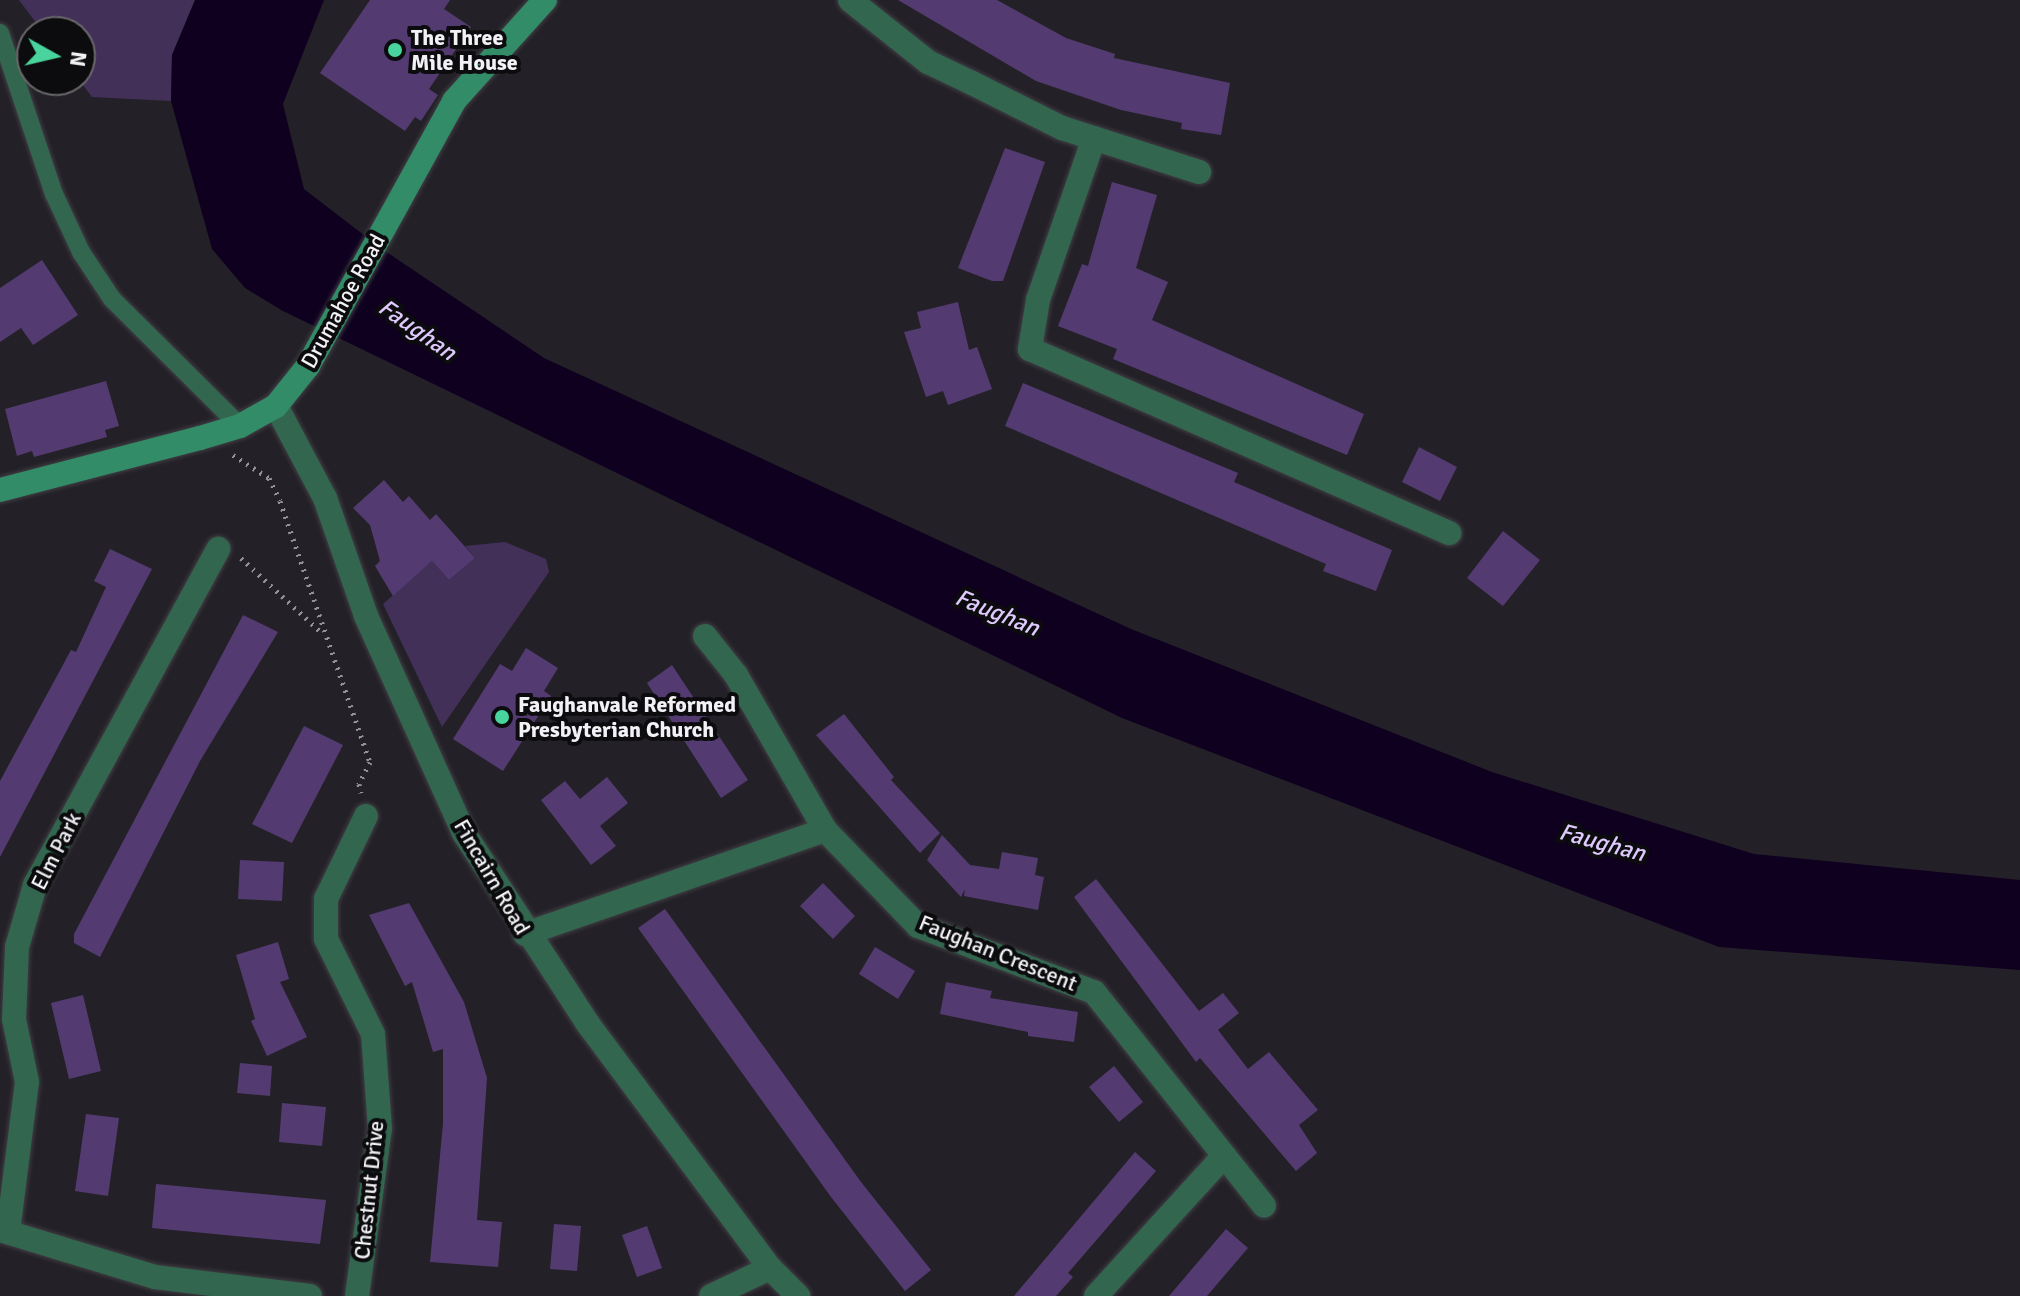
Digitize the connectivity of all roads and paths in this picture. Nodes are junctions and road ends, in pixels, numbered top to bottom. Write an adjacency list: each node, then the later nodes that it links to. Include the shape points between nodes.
1 (545, 0): 6 (street, Drumahoe Road, via 454,101 308,366)
2 (850, 0): 4 (street, via 928,62 1062,128)
3 (0, 33): 7 (lane, via 54,194 81,252 112,299)
4 (1094, 138): 5 (street); 10 (street, via 1038,300 1030,349)
5 (1199, 172)
6 (276, 406): 7 (street, Drumahoe Road); 16 (street, Fincairn Road, via 325,498 366,616 464,833)
7 (240, 426): 8 (street, Drumahoe Road)
8 (200, 438): 9 (street, Drumahoe Road); 12 (path, via 269,478)
9 (0, 490)
10 (1449, 533)
11 (218, 549): 12 (path, via 247,561); 19 (street, Elm Park, via 35,885 17,947 14,1019 27,1082)
12 (324, 635): 14 (path, via 370,762 359,784)
13 (705, 636): 15 (street, Faughan Crescent, via 736,675)
14 (366, 816): 23 (street, Chestnut Drive, via 326,899 326,939 373,1034 380,1129)
15 (825, 830): 16 (street); 17 (street, Faughan Crescent, via 918,926 1094,992)
16 (525, 934): 20 (street, Fincairn Road)
17 (1224, 1156): 18 (street, Faughan Crescent); 26 (street)
18 (1264, 1206)
19 (4, 1231): 21 (street)
20 (770, 1268): 24 (street); 25 (street, Fincairn Road)
21 (187, 1289): 22 (street)
22 (310, 1296)
23 (357, 1296)
24 (711, 1296)
25 (798, 1296)
26 (1096, 1296)

